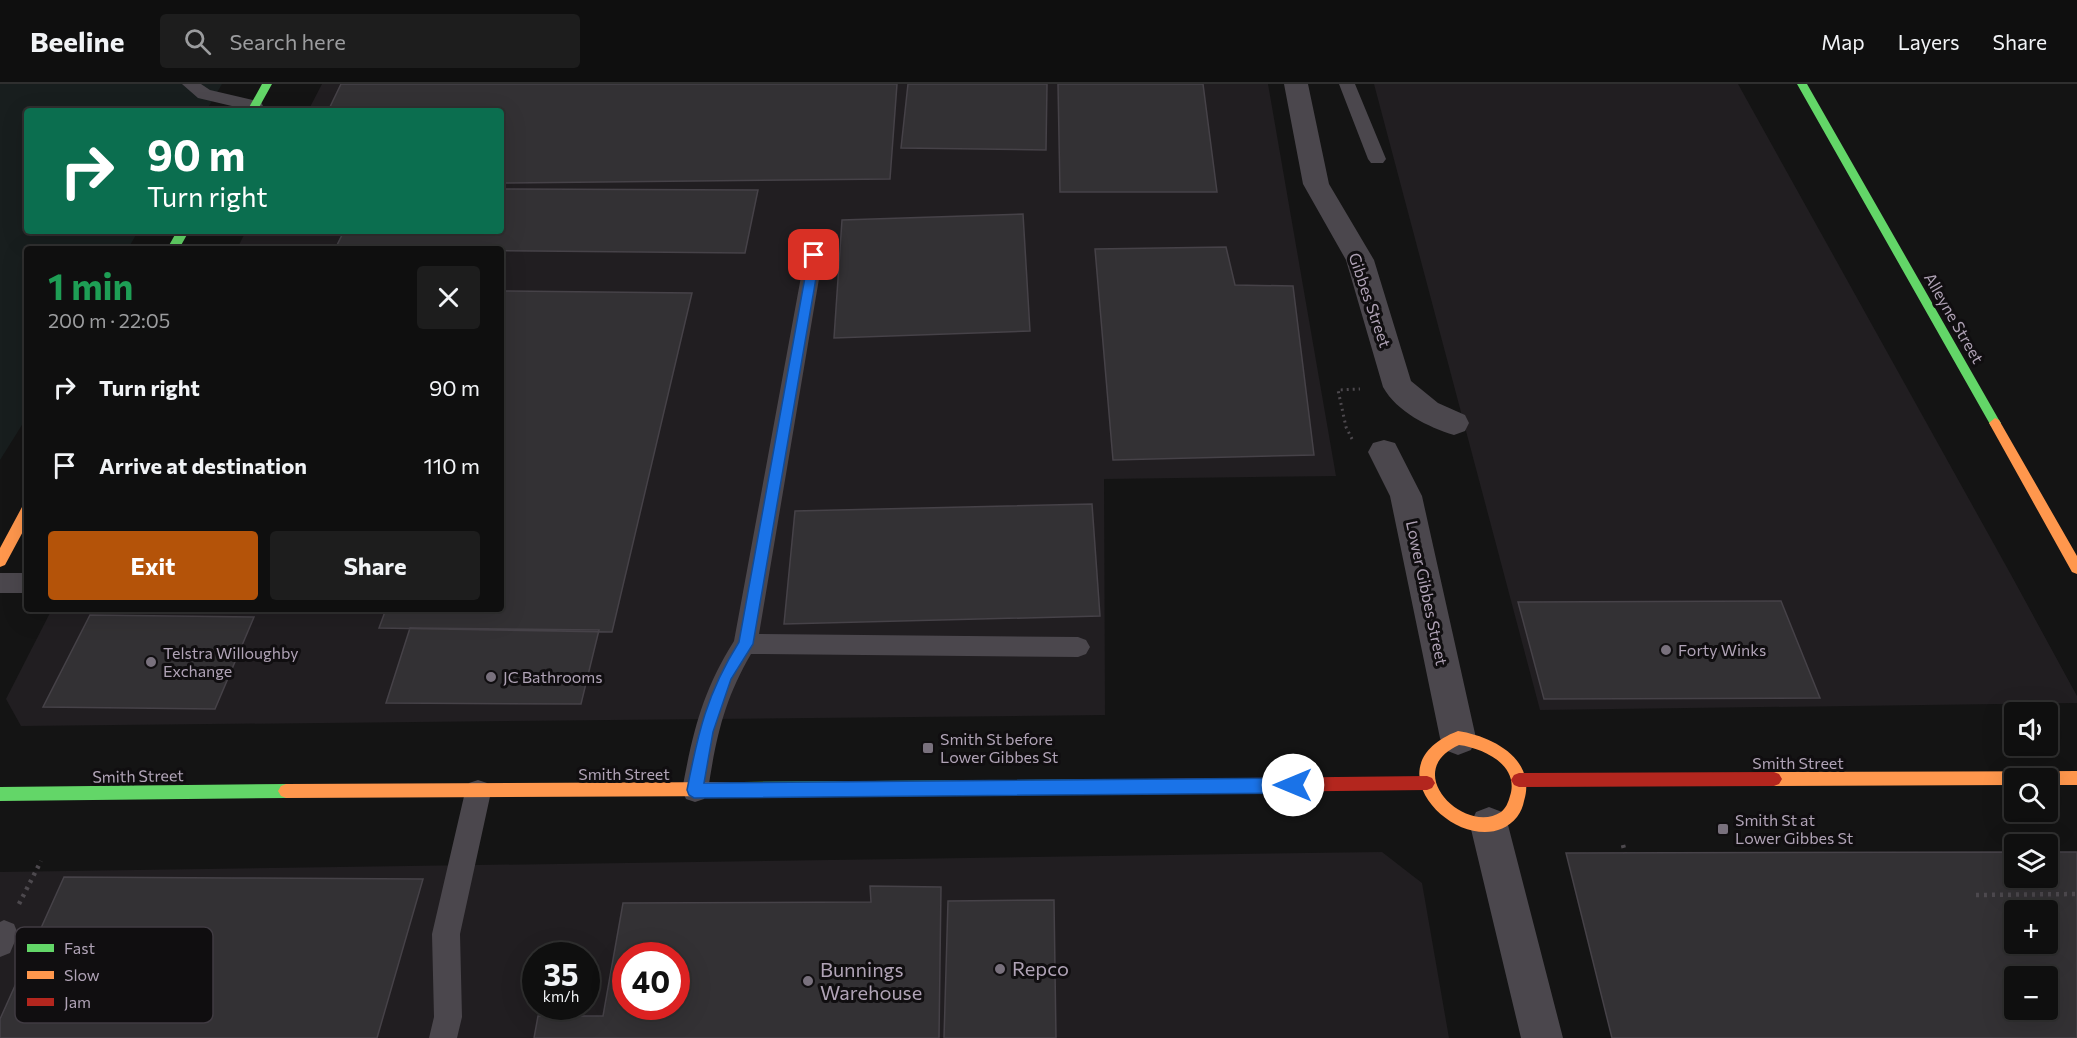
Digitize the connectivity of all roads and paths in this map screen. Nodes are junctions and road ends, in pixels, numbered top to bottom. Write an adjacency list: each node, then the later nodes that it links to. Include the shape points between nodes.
1 (189, 84): 6 (lane, via 204,94)
2 (267, 84): 7 (street)
3 (1296, 84): 10 (street, Gibbes Street, via 1316,184 1360,260)
4 (1347, 84): 8 (lane)
5 (1802, 84): 15 (street, Alleyne Street)
6 (251, 108)
7 (255, 108)
8 (1377, 159)
9 (814, 255): 18 (lane)
10 (1398, 387): 11 (street, via 1427,411); 12 (path, via 1338,390 1346,427 1356,445)
11 (1454, 423)
12 (1384, 452): 20 (street, Lower Gibbes Street, via 1406,496)
13 (24, 517): 14 (street)
14 (0, 561)
15 (2077, 568)
16 (0, 583): 17 (lane)
17 (24, 583)
18 (746, 644): 19 (lane); 24 (lane, via 725,676 705,732)
19 (1078, 647)
20 (1458, 738): 22 (street, via 1473,738 1502,753); 23 (street, via 1433,750 1427,762)
21 (2077, 778): 22 (street, Smith Street)
22 (1519, 780): 27 (street, via 1517,804 1501,821)
23 (1427, 783): 24 (street, Smith Street); 27 (street, via 1447,812 1474,825)
24 (694, 790): 25 (street, Smith Street)
25 (478, 792): 26 (street, Smith Street); 34 (lane, via 446,934 448,1017)
26 (0, 794)
27 (1489, 825): 35 (street)
28 (1623, 845): 29 (path)
29 (1625, 853)
30 (41, 861): 33 (path)
31 (2077, 894): 32 (path)
32 (1976, 895)
33 (2, 939)
34 (443, 1038)
35 (1542, 1038)

